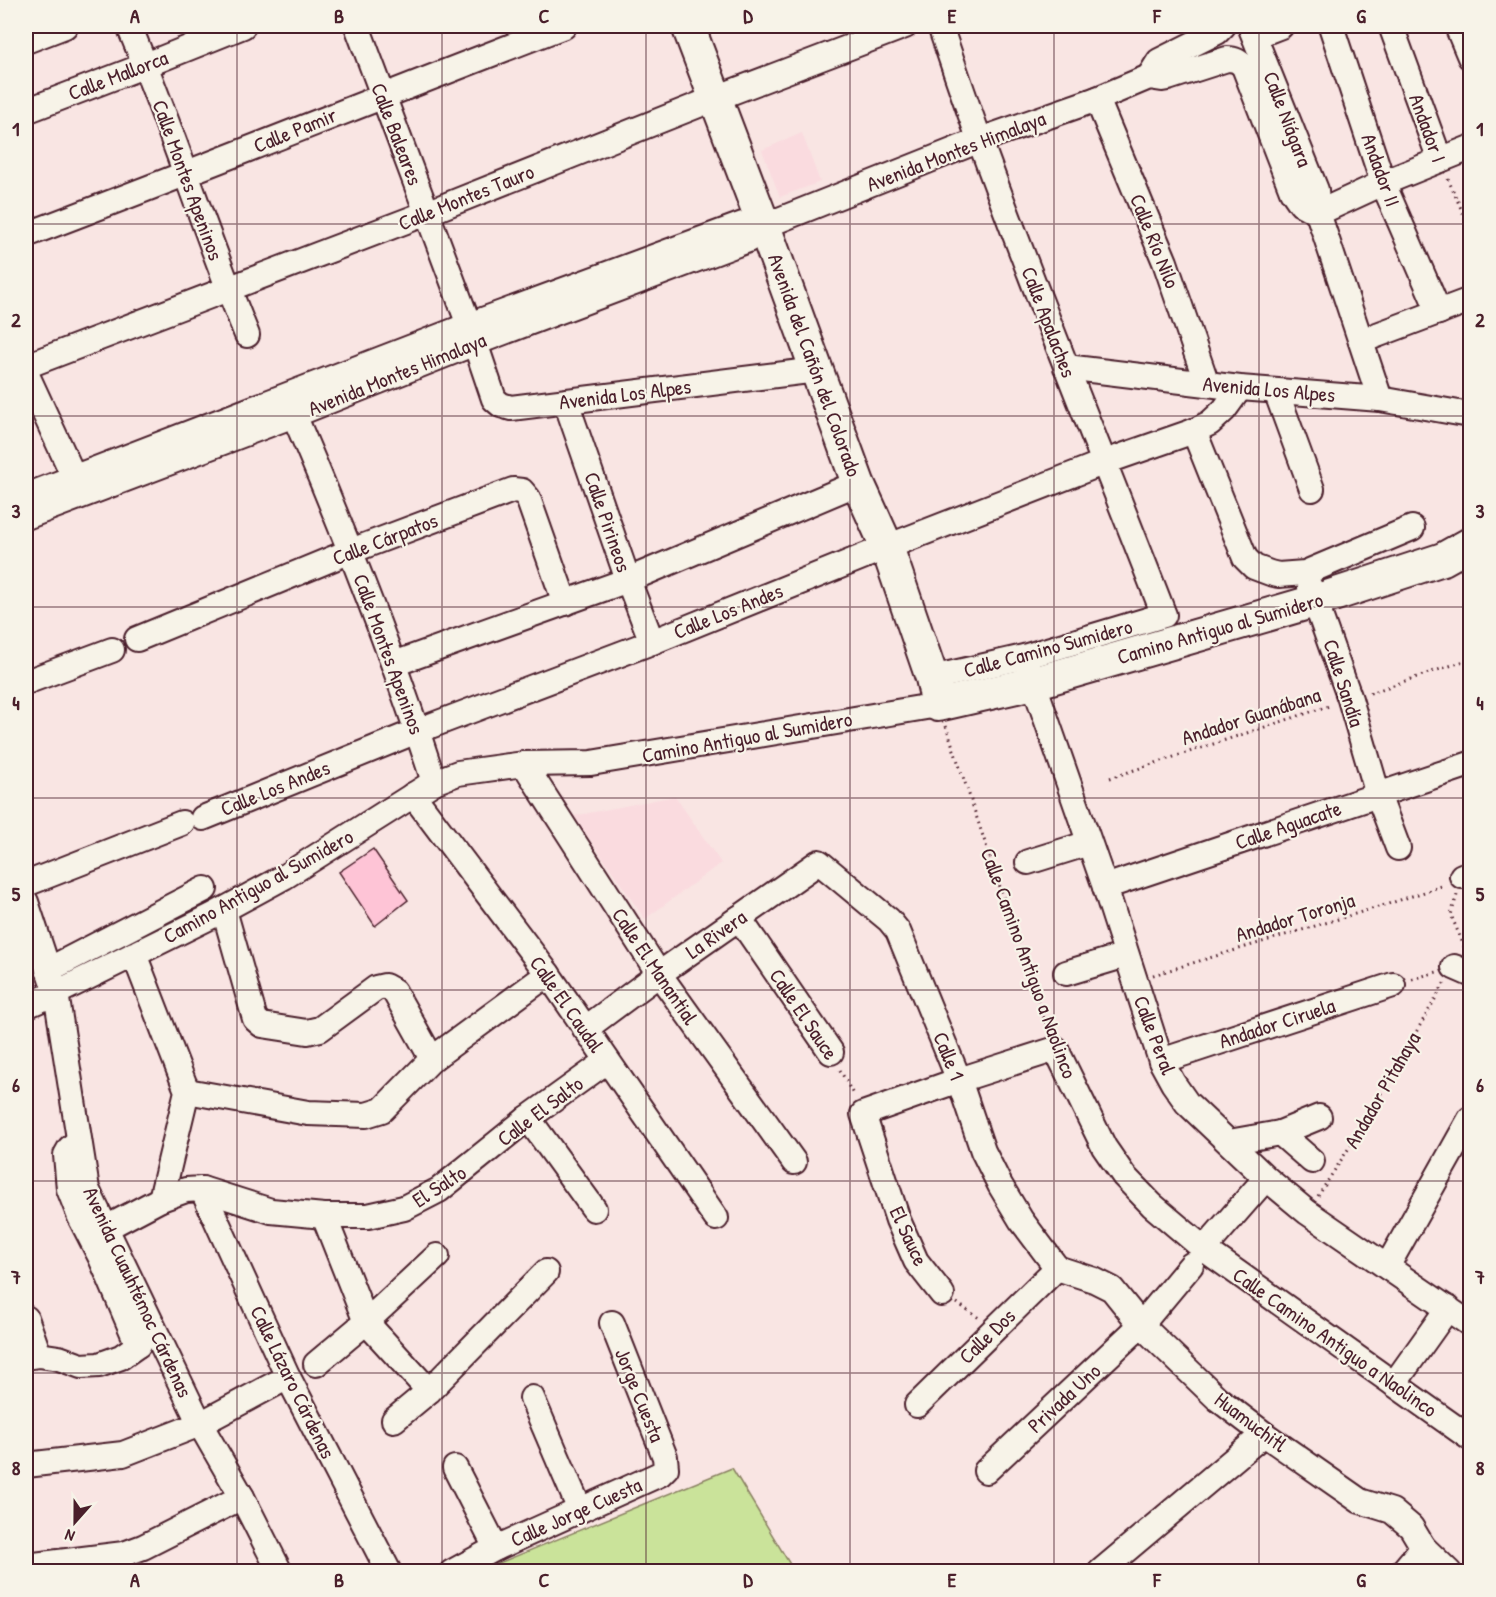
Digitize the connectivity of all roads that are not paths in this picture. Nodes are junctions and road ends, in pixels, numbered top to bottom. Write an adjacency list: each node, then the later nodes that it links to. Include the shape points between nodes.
1 (65, 26): 15 (street)
2 (129, 26): 18 (street, Calle Montes Apeninos)
3 (243, 26): 18 (street, Calle Mallorca)
4 (357, 26): 20 (street, Calle Baleares)
5 (564, 26): 20 (street, Calle Pamir)
6 (688, 26): 21 (main road, Avenida del Cañón del Colorado)
7 (905, 26): 21 (street, Calle Montes Tauro)
8 (940, 26): 24 (street, Calle Apalaches)
9 (1281, 26): 14 (street)
10 (1331, 26): 28 (street, Andador II)
11 (1391, 26): 26 (street, Andador I)
12 (1457, 26): 16 (street)
13 (1220, 29): 19 (street, Avenida Montes Himalaya, via 1159,61)
14 (1253, 31): 30 (street, Calle Niágara, via 1316,190)
15 (26, 41)
16 (1470, 57)
17 (1227, 59): 19 (street, Avenida Montes Himalaya, via 1168,78); 30 (street, Calle Niágara, via 1244,67 1292,191 1301,204)
18 (146, 65): 23 (street, Calle Mallorca); 27 (street, Calle Montes Apeninos)
19 (1149, 77): 22 (street, Avenida Montes Himalaya)
20 (382, 95): 27 (street, Calle Pamir); 29 (street, Calle Baleares)
21 (716, 98): 29 (street, Calle Montes Tauro); 31 (main road, Avenida del Cañón del Colorado)
22 (1097, 99): 24 (street, Avenida Montes Himalaya); 43 (street, Calle Río Nilo, via 1165,262)
23 (26, 111)
24 (980, 141): 31 (street, Avenida Montes Himalaya); 40 (street, Calle Apalaches)
25 (1470, 148): 26 (street)
26 (1440, 160): 28 (street)
27 (187, 174): 32 (street, Calle Pamir); 33 (street, Calle Montes Apeninos)
28 (1383, 183): 30 (street); 35 (street, Andador II)
29 (427, 213): 33 (street, Calle Montes Tauro); 36 (street, Calle Baleares)
30 (1318, 213): 38 (street, Calle Niágara)
31 (764, 226): 36 (street, Avenida Montes Himalaya, via 743,224); 41 (main road, Avenida del Cañón del Colorado)
32 (26, 235)
33 (228, 290): 37 (street, Calle Montes Apeninos); 39 (street, Calle Montes Tauro)
34 (1470, 300): 35 (street)
35 (1439, 312): 38 (street)
36 (472, 334): 47 (street, Avenida Los Alpes, via 494,399 501,405 511,408); 48 (street, Avenida Montes Himalaya)
37 (247, 335)
38 (1361, 341): 46 (street, Calle Niágara)
39 (26, 366)
40 (1066, 367): 43 (street, Avenida Los Alpes); 51 (street, Calle Apalaches)
41 (817, 370): 47 (street, Avenida Los Alpes); 52 (main road, Avenida del Cañón del Colorado)
42 (26, 373): 53 (street)
43 (1207, 384): 44 (street, Avenida Los Alpes)
44 (1240, 388): 45 (street, Avenida Los Alpes); 50 (street, Calle Los Andes, via 1224,410)
45 (1276, 391): 46 (street, Avenida Los Alpes); 54 (street)
46 (1380, 399): 49 (street, Avenida Los Alpes)
47 (566, 402): 62 (street, Calle Pirineos)
48 (290, 405): 53 (street, Avenida Montes Himalaya); 61 (street, Calle Montes Apeninos)
49 (1470, 416)
50 (1194, 431): 51 (street, Calle Los Andes); 63 (street, via 1245,558 1254,567)
51 (1105, 462): 60 (street, Calle Los Andes); 65 (street, Calle Apalaches)
52 (858, 483): 60 (main road, Avenida del Cañón del Colorado); 62 (street)
53 (78, 486): 56 (street, Avenida Montes Himalaya)
54 (1312, 489)
55 (26, 496): 56 (street, Avenida Montes Himalaya)
56 (52, 496): 57 (street, Avenida Montes Himalaya)
57 (26, 517)
58 (1412, 528): 63 (street)
59 (1470, 544): 63 (main road, Camino Antiguo al Sumidero, via 1443,559)
60 (887, 547): 67 (street, Calle Los Andes); 72 (main road, Avenida del Cañón del Colorado)
61 (351, 551): 64 (street, Calle Cárpatos, via 513,490 522,491 528,498); 66 (street, Calle Cárpatos); 69 (street, Calle Montes Apeninos)
62 (628, 580): 64 (street); 67 (street, Calle Pirineos)
63 (1310, 587): 70 (main road, Camino Antiguo al Sumidero); 78 (street, Calle Sandía, via 1350,699)
64 (565, 603): 69 (street)
65 (1164, 615): 70 (street, Calle Camino Sumidero)
66 (137, 639)
67 (652, 642): 73 (street, Calle Los Andes)
68 (112, 650): 71 (street)
69 (394, 664): 73 (street, Calle Montes Apeninos)
70 (1029, 670): 72 (main road, Camino Antiguo al Sumidero); 79 (street, Calle Peral)
71 (26, 682)
72 (935, 692): 74 (street, Camino Antiguo al Sumidero, via 591,763)
73 (417, 731): 76 (street, Calle Montes Apeninos); 83 (street, Calle Los Andes)
74 (524, 764): 76 (street, Camino Antiguo al Sumidero, via 458,773); 94 (street, Calle El Manantial)
75 (1470, 764): 78 (street, Calle Aguacate)
76 (434, 782): 77 (street, Camino Antiguo al Sumidero)
77 (413, 795): 87 (street, Camino Antiguo al Sumidero); 93 (street, Calle El Caudal)
78 (1378, 795): 80 (street, Calle Sandía); 84 (street, Calle Aguacate)
79 (1089, 843): 82 (street); 84 (street, Calle Peral)
80 (1398, 848)
81 (819, 862): 88 (street, La Rivera); 103 (street, Calle 1, via 898,931)
82 (1028, 862)
83 (26, 885)
84 (1105, 887): 90 (street, Calle Peral)
85 (205, 889): 91 (street)
86 (26, 902): 91 (street, Avenida Cuauhtémoc Cárdenas)
87 (224, 910): 89 (street, Camino Antiguo al Sumidero); 100 (street, via 255,1019 262,1025 307,1032 320,1029 376,988 386,986 394,991)
88 (739, 918): 94 (street, La Rivera); 99 (street, Calle El Sauce)
89 (134, 954): 96 (street, Camino Antiguo al Sumidero); 104 (street)
90 (1126, 955): 92 (street); 102 (street, Calle Peral)
91 (48, 970): 96 (street, Avenida Cuauhtémoc Cárdenas)
92 (1066, 973)
93 (548, 974): 98 (street, Calle El Caudal); 100 (street)
94 (659, 974): 98 (street, La Rivera); 112 (street, Calle El Manantial)
95 (1393, 985): 102 (street, Andador Ciruela)
96 (56, 993): 97 (street, Camino Antiguo al Sumidero); 109 (street, Avenida Cuauhtémoc Cárdenas)
97 (26, 1006)
98 (585, 1029): 101 (street, Calle El Caudal)
99 (831, 1052)
100 (432, 1059): 104 (street, via 382,1110 366,1115 308,1113)
101 (607, 1061): 106 (street, Calle El Salto); 119 (street, Calle El Caudal)
102 (1161, 1061): 110 (street, Calle Peral, via 1187,1103)
103 (959, 1080): 122 (street, Calle Camino Antiguo a Naolinco, via 1056,1049 1104,1147 1124,1176); 124 (street, Calle 1, via 983,1151 1000,1185); 126 (street, El Sauce, via 863,1114 916,1261)
104 (187, 1091): 116 (street)
105 (1319, 1117): 108 (street, Andador Pitahaya)
106 (528, 1119): 113 (street, Calle El Salto); 117 (street)
107 (1470, 1119): 123 (street)
108 (1280, 1133): 110 (street, Andador Pitahaya); 111 (street)
109 (79, 1140): 120 (street, Avenida Cuauhtémoc Cárdenas, via 87,1189); 134 (street, via 66,1155 69,1189)
110 (1229, 1142): 114 (street, Calle Peral)
111 (1312, 1161)
112 (794, 1162)
113 (474, 1163): 118 (street, El Salto, via 440,1190 404,1208 368,1216)
114 (1266, 1178): 122 (street, Privada Uno); 123 (street, Calle Peral, via 1307,1212)
115 (201, 1189): 116 (street); 118 (street, El Salto, via 271,1211); 137 (street, Calle Lázaro Cárdenas)
116 (161, 1199): 120 (street)
117 (594, 1209)
118 (324, 1216): 129 (street)
119 (716, 1218)
120 (106, 1228): 131 (street, Avenida Cuauhtémoc Cárdenas)
121 (437, 1256): 129 (street)
122 (1198, 1257): 132 (street, Privada Uno); 138 (street, Calle Camino Antiguo a Naolinco)
123 (1387, 1267): 127 (street, Calle Peral)
124 (1057, 1268): 132 (street, Huamuchitl, via 1112,1289); 141 (street, Calle Dos)
125 (546, 1272): 139 (street)
126 (942, 1294)
127 (1442, 1297): 133 (street, Calle Peral); 138 (street)
128 (26, 1318): 135 (street)
129 (366, 1322): 136 (street); 139 (street)
130 (612, 1323): 148 (street, Jorge Cuesta)
131 (152, 1324): 134 (street); 143 (street, Avenida Cuauhtémoc Cárdenas)
132 (1142, 1324): 144 (street, Huamuchitl, via 1218,1399); 149 (street, Privada Uno)
133 (1470, 1324)
134 (138, 1345): 135 (street, via 99,1365 81,1366 59,1358)
135 (32, 1356)
136 (316, 1364)
137 (288, 1377): 143 (street); 156 (street, Calle Lázaro Cárdenas)
138 (1394, 1384): 145 (street, Calle Camino Antiguo a Naolinco)
139 (429, 1391): 142 (street)
140 (532, 1398): 151 (street)
141 (917, 1405)
142 (393, 1420)
143 (200, 1424): 146 (street, via 123,1454); 150 (street, Avenida Cuauhtémoc Cárdenas)
144 (1264, 1434): 152 (street, Huamuchitl, via 1360,1501 1392,1511 1411,1527); 158 (street)
145 (1470, 1438)
146 (26, 1465)
147 (455, 1468): 153 (street)
148 (666, 1468): 151 (street, Calle Jorge Cuesta)
149 (986, 1471)
150 (242, 1497): 154 (street, via 124,1554); 155 (street, Avenida Cuauhtémoc Cárdenas)
151 (580, 1510): 153 (street, Calle Jorge Cuesta)
152 (1423, 1547): 159 (street); 160 (street, Huamuchitl)
153 (496, 1548): 157 (street, Calle Jorge Cuesta)
154 (26, 1566)
155 (280, 1572)
156 (389, 1572)
157 (452, 1572)
158 (1100, 1572)
159 (1402, 1572)
160 (1449, 1572)

